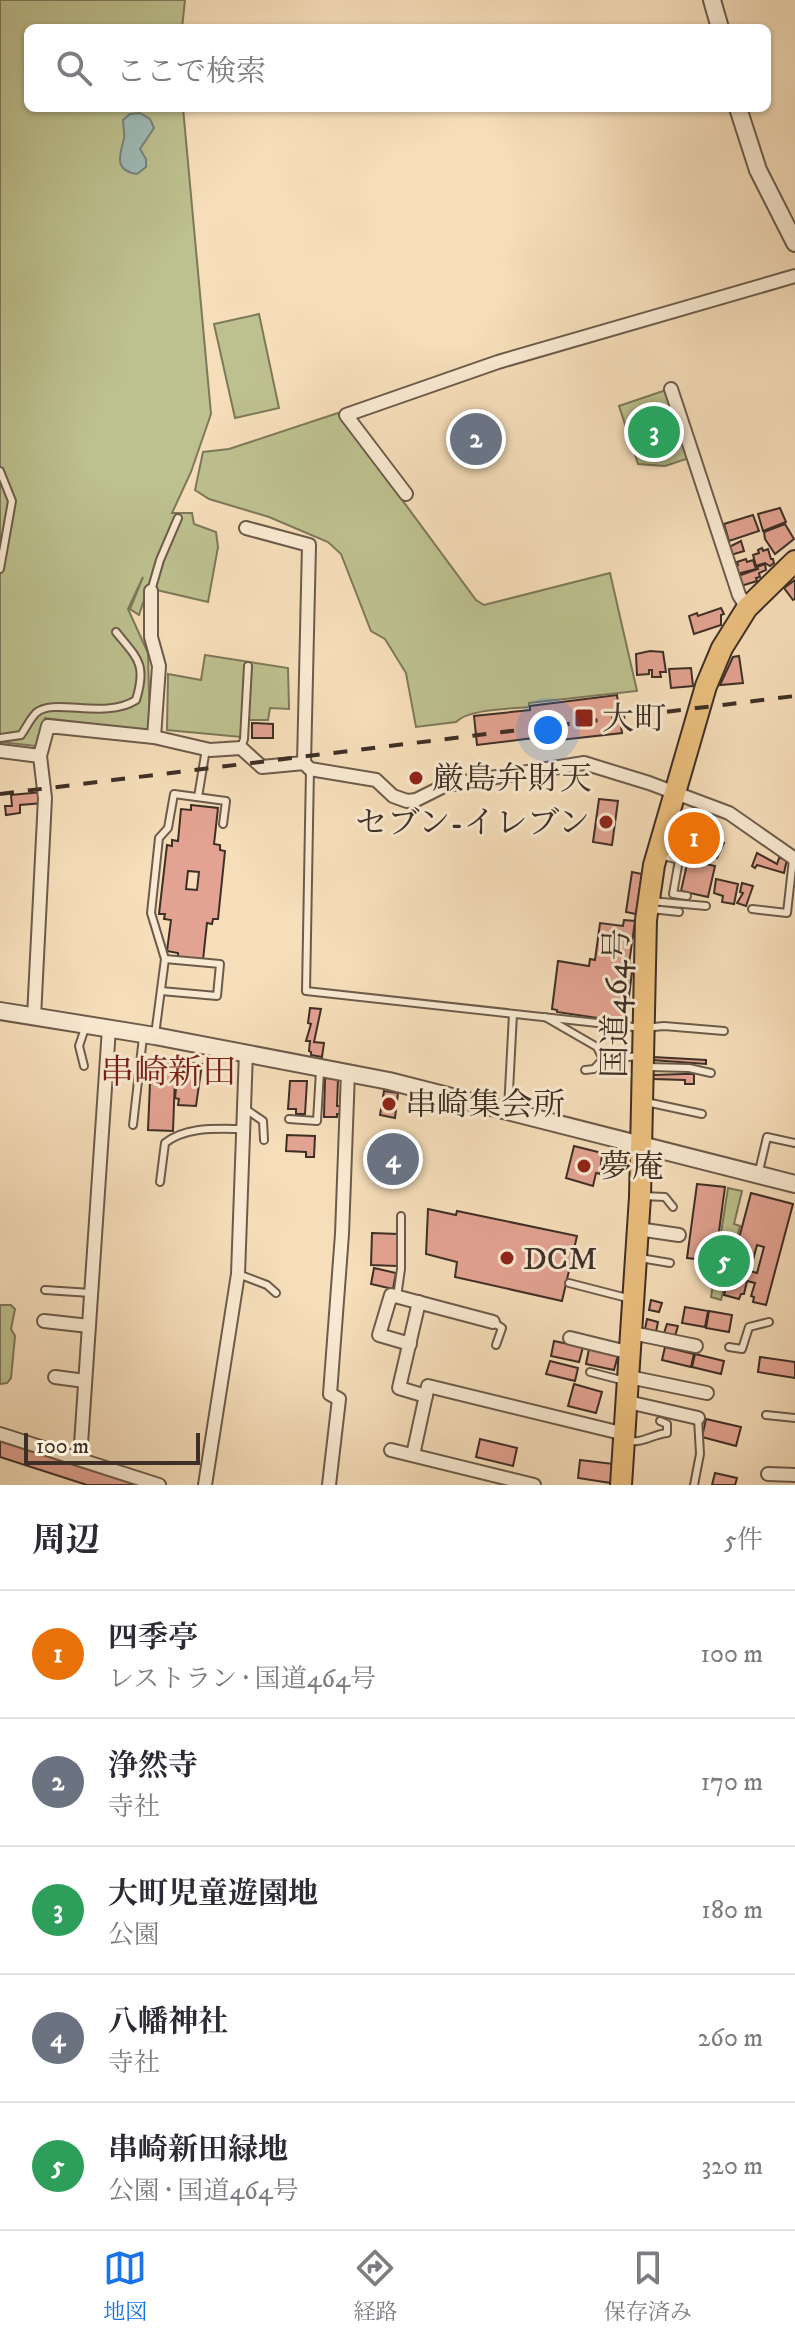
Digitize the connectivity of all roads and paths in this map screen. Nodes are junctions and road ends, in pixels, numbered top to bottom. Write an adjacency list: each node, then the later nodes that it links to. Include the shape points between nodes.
1 (712, 0): 2 (street)
2 (719, 24)
3 (739, 112): 4 (street, via 758,170)
4 (795, 243)
5 (795, 276): 8 (street, via 498,362 346,415)
6 (671, 389): 14 (street)
7 (0, 471): 12 (lane, via 12,501)
8 (406, 494)
9 (178, 518): 13 (lane)
10 (246, 528): 23 (street, via 309,545)
11 (795, 561): 14 (highway, 国道464号)
12 (0, 569)
13 (151, 591): 17 (street, via 151,637 159,666)
14 (747, 608): 24 (highway, 国道464号, via 706,686)
15 (116, 632): 18 (lane, via 140,661 143,672 136,700 113,710 46,708 34,715 21,735)
16 (248, 666): 19 (lane)
17 (154, 737): 20 (street); 22 (street, via 48,726)
18 (0, 738)
19 (241, 748): 20 (street); 23 (street, via 262,767)
20 (206, 749): 25 (lane)
21 (0, 751): 22 (street)
22 (40, 756): 39 (street, via 45,798)
23 (307, 766): 24 (street, via 376,780 407,801 446,785 573,763); 37 (lane, via 306,991)
24 (674, 793): 27 (highway, 国道464号); 28 (street, via 729,813)
25 (198, 797): 26 (lane, via 226,801); 34 (lane, via 174,794 168,828 159,838 151,913)
26 (223, 824)
27 (656, 854): 29 (lane, via 679,860 673,894); 30 (highway, 国道464号)
28 (794, 859): 32 (lane, via 787,913)
29 (687, 896)
30 (648, 904): 31 (lane); 33 (lane); 42 (highway, 国道464号)
31 (706, 906)
32 (752, 909)
33 (679, 912)
34 (165, 959): 35 (lane); 35 (lane, via 220,964 217,996)
35 (161, 991): 44 (lane)
36 (0, 1011): 39 (street)
37 (513, 1014): 38 (lane); 55 (lane)
38 (542, 1015): 42 (lane); 46 (lane, via 597,1047)
39 (34, 1017): 40 (street)
40 (86, 1025): 41 (street); 48 (lane, via 79,1046)
41 (109, 1028): 44 (street); 76 (street)
42 (643, 1028): 43 (lane); 47 (highway, 国道464号)
43 (724, 1031)
44 (149, 1035): 45 (street); 58 (lane)
45 (246, 1052): 49 (street); 54 (street)
46 (603, 1059): 47 (lane); 50 (lane)
47 (643, 1062): 52 (lane); 53 (highway, 国道464号)
48 (84, 1066)
49 (321, 1067): 51 (street); 57 (lane, via 317,1121)
50 (585, 1070)
51 (348, 1072): 55 (street); 110 (street, via 330,1394 339,1399)
52 (711, 1073)
53 (642, 1102): 56 (lane); 62 (highway, 国道464号)
54 (244, 1108): 59 (street); 60 (lane, via 263,1121)
55 (508, 1110): 62 (street)
56 (702, 1114)
57 (289, 1119)
58 (133, 1125)
59 (243, 1129): 64 (lane, via 202,1129 173,1137 165,1143); 73 (street)
60 (264, 1140)
61 (795, 1143): 63 (lane, via 767,1137)
62 (642, 1145): 63 (street); 66 (highway, 国道464号)
63 (758, 1175): 65 (street)
64 (160, 1182)
65 (795, 1184)
66 (640, 1197): 67 (lane, via 665,1197); 69 (highway, 国道464号)
67 (673, 1207)
68 (401, 1216): 78 (lane)
69 (638, 1229): 70 (street); 71 (highway, 国道464号)
70 (679, 1235)
71 (637, 1257): 72 (lane); 79 (highway, 国道464号)
72 (670, 1263)
73 (238, 1274): 77 (lane); 109 (street)
74 (569, 1283): 79 (lane)
75 (45, 1290): 76 (lane)
76 (91, 1293): 84 (street)
77 (276, 1293)
78 (397, 1297): 80 (street); 88 (street, via 391,1295 379,1335)
79 (634, 1300): 87 (highway, 国道464号)
80 (419, 1302): 82 (street); 88 (street)
81 (44, 1321): 84 (street)
82 (493, 1322): 89 (lane, via 502,1328)
83 (769, 1322): 90 (lane, via 749,1327 742,1349)
84 (89, 1326): 93 (street)
85 (570, 1338): 87 (street)
86 (689, 1341): 87 (street)
87 (632, 1343): 94 (highway, 国道464号)
88 (410, 1344): 96 (street, via 399,1388)
89 (496, 1345)
90 (729, 1347)
91 (590, 1372): 94 (lane)
92 (55, 1377): 93 (street)
93 (85, 1381): 105 (street)
94 (629, 1387): 95 (street); 98 (street); 102 (highway, 国道464号)
95 (707, 1393)
96 (426, 1396): 102 (street, via 428,1386); 104 (street)
97 (766, 1415): 99 (lane)
98 (698, 1418): 113 (lane, via 700,1454)
99 (795, 1418)
100 (660, 1421): 102 (lane, via 667,1424 667,1433)
101 (0, 1434): 105 (street)
102 (634, 1442): 112 (highway, 国道464号)
103 (391, 1450): 104 (street)
104 (413, 1455): 111 (street)
105 (80, 1459): 108 (street)
106 (768, 1474): 107 (street)
107 (795, 1475)
108 (159, 1485)
109 (205, 1485)
110 (329, 1485)
111 (534, 1485)
112 (621, 1485)
113 (694, 1485)

